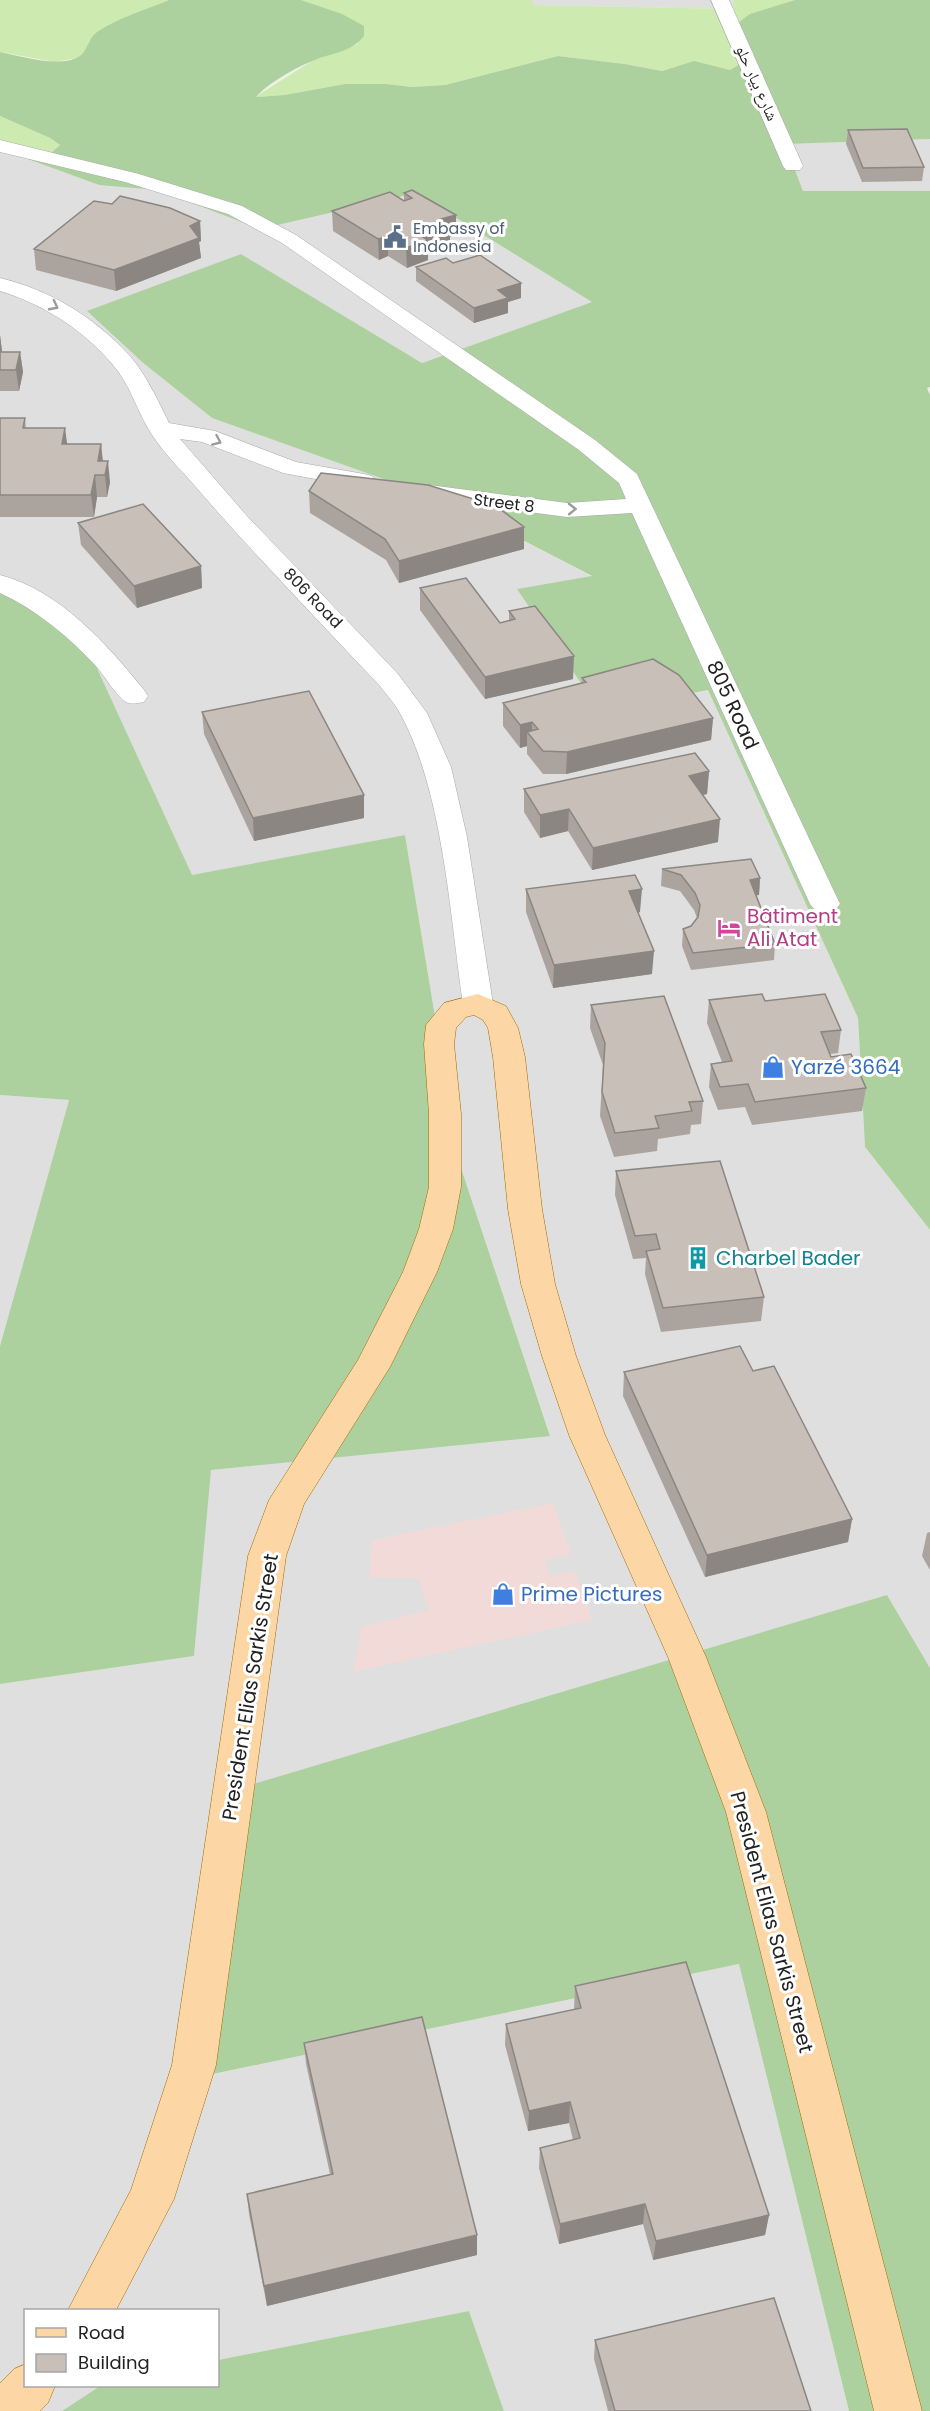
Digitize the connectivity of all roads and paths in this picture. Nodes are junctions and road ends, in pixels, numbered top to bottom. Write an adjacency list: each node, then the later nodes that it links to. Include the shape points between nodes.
1 (720, 0): 3 (street, شارع بيار حلو)
2 (0, 146): 6 (street, 805 Road, via 132,178 235,210 289,239 586,445 629,479)
3 (793, 166)
4 (0, 284): 5 (street, 806 Road, one-way to 5, via 61,309 93,334 122,361)
5 (160, 429): 6 (street, Street 8, one-way to 6, via 207,436 291,468 396,487 553,509); 10 (street, 806 Road, via 238,521 389,680 414,713 436,767 453,837)
6 (641, 505): 9 (street, 805 Road)
7 (0, 583): 8 (street, via 46,607 110,662)
8 (135, 696)
9 (825, 904)
10 (478, 1004): 11 (main road, President Elias Sarkis Street, via 455,1010 441,1025 445,1187 420,1272 372,1367 287,1500 267,1556 194,2065 151,2199); 14 (main road, President Elias Sarkis Street, via 495,1013 509,1057 525,1209 538,1284 560,1356 587,1435 687,1657 746,1812)
11 (92, 2309)
12 (29, 2387): 13 (main road)
13 (6, 2411)
14 (898, 2411)

